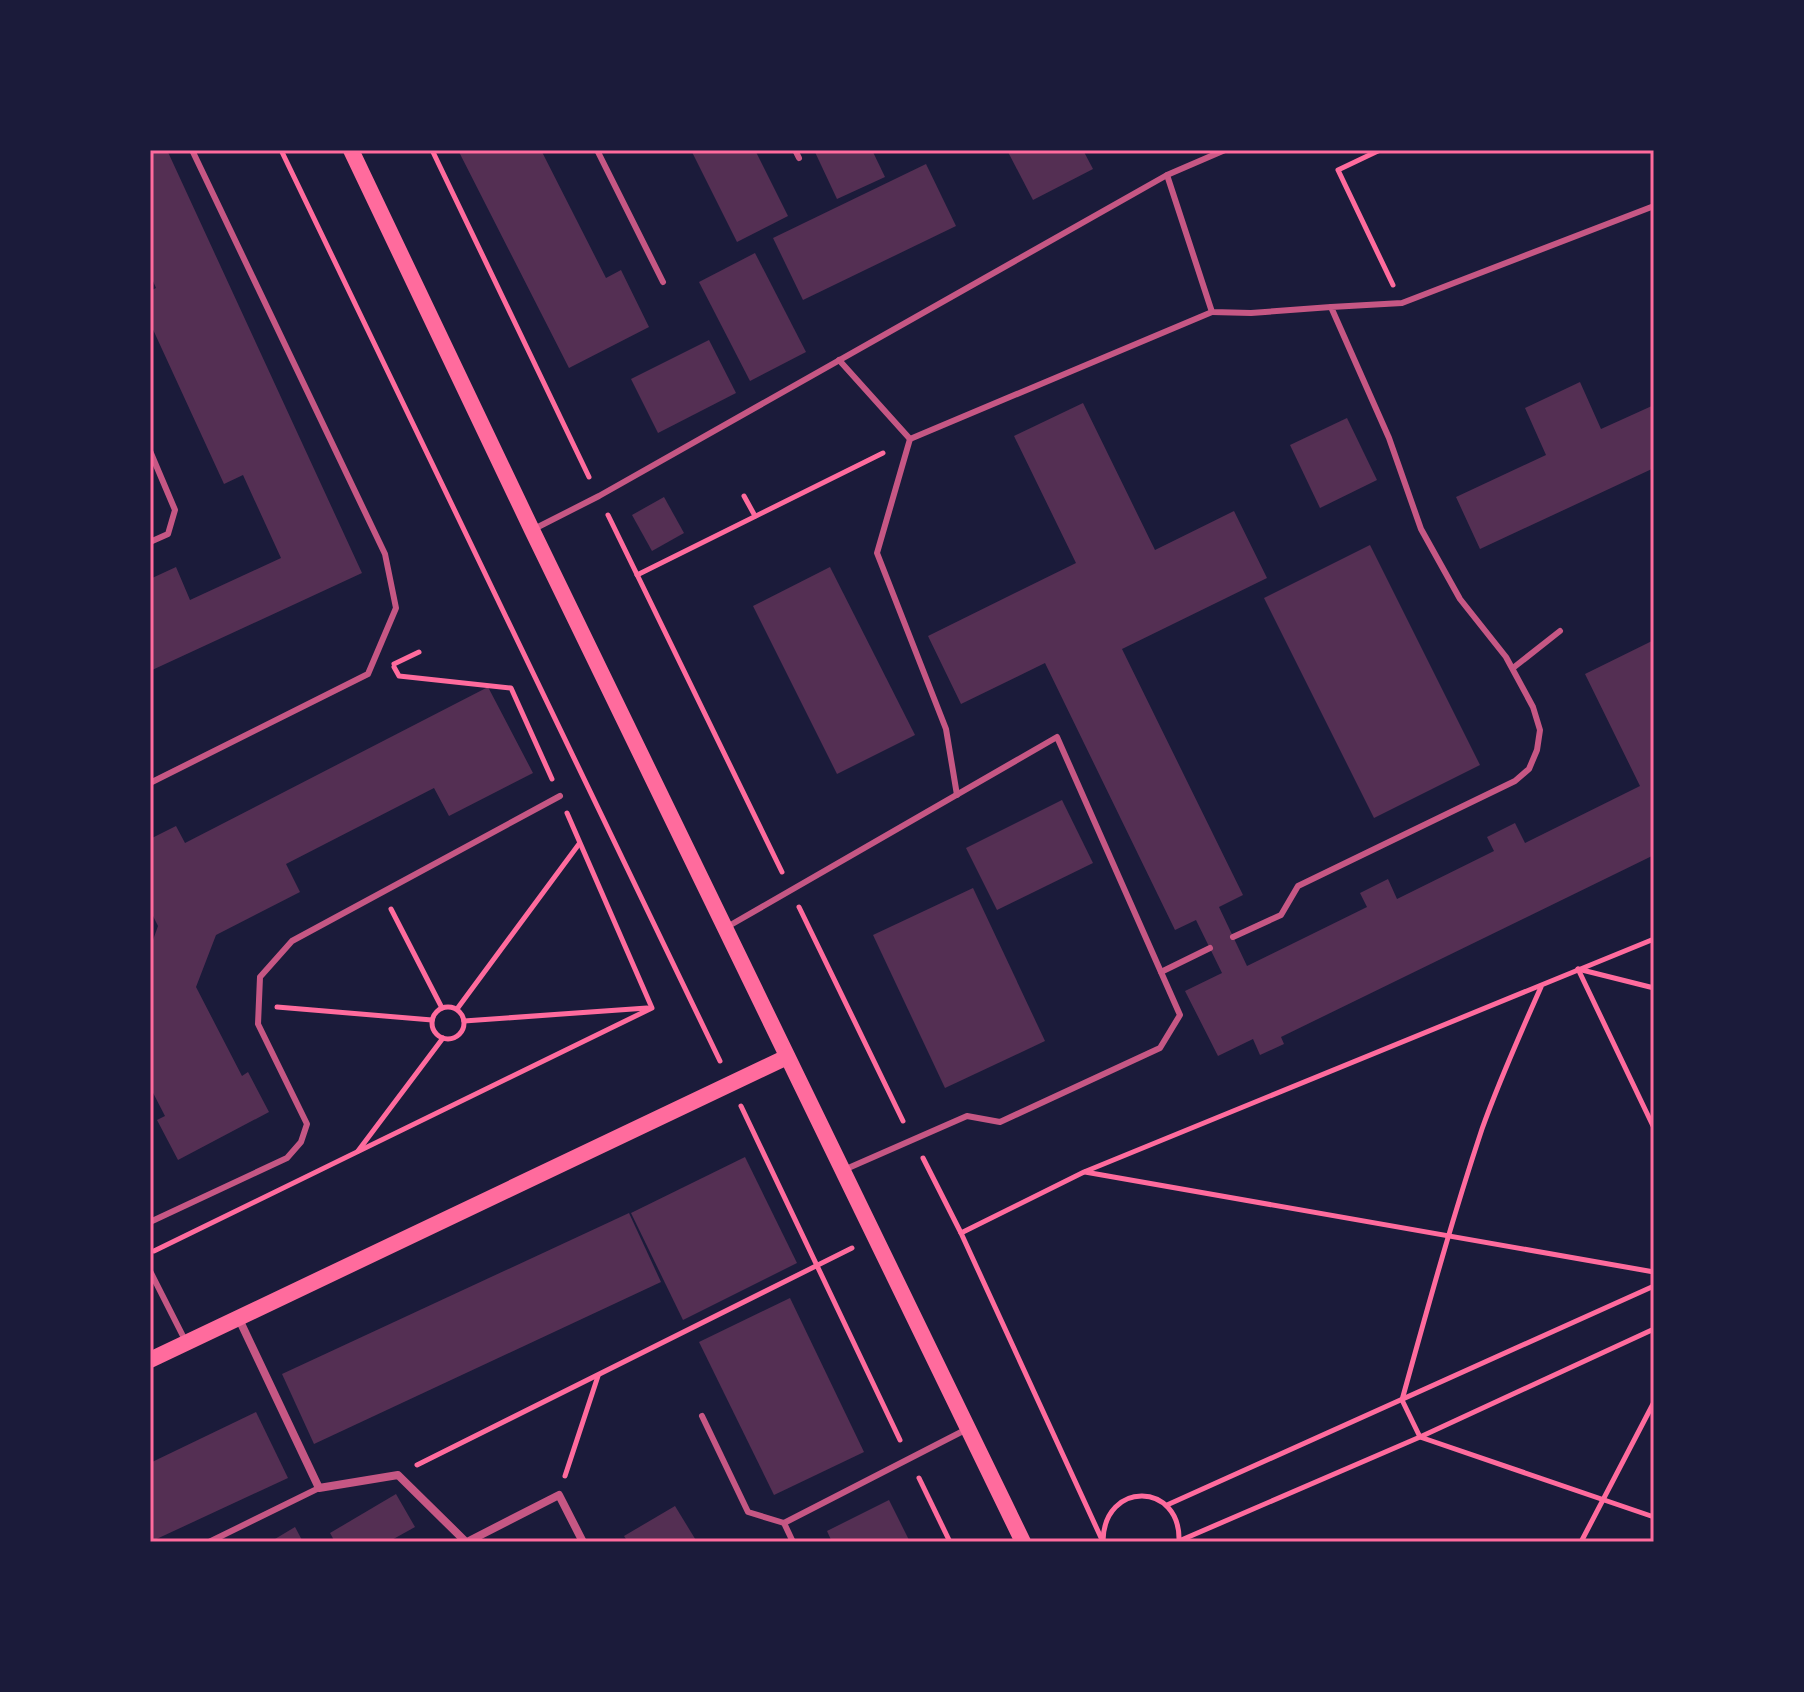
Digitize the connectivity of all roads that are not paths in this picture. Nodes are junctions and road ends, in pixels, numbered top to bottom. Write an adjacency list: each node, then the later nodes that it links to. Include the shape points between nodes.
1 (192, 150): 19 (lane, via 385,554 396,608 368,674)
2 (351, 150): 15 (main road)
3 (597, 150): 9 (lane)
4 (795, 150): 6 (lane)
5 (1225, 150): 7 (lane)
6 (799, 158)
7 (1167, 175): 11 (lane); 12 (lane)
8 (1654, 206): 10 (lane, via 1402,303)
9 (663, 282)
10 (1331, 307): 11 (lane); 18 (lane, via 1389,438 1421,529 1460,599)
11 (1212, 312): 13 (lane)
12 (839, 360): 13 (lane); 15 (lane)
13 (910, 439): 20 (lane, via 877,553 946,729)
14 (150, 451): 16 (lane, via 175,510 168,534)
15 (532, 530): 22 (main road)
16 (150, 542)
17 (1560, 631): 18 (lane)
18 (1513, 668): 23 (lane, via 1540,730 1529,769 1515,781 1298,886 1281,915)
19 (150, 783)
20 (957, 795): 22 (lane); 25 (lane, via 1057,737)
21 (560, 796): 28 (lane, via 292,941 260,977 258,1024 307,1124 301,1142 287,1158)
22 (725, 928): 26 (main road)
23 (1233, 937)
24 (1210, 948): 25 (lane)
25 (1161, 972): 27 (lane, via 1180,1015 1160,1048 1000,1122 967,1116)
26 (787, 1057): 27 (main road); 30 (main road)
27 (843, 1171): 34 (main road)
28 (150, 1222)
29 (150, 1271): 31 (lane)
30 (238, 1317): 31 (main road); 35 (street)
31 (186, 1342): 32 (main road)
32 (150, 1360)
33 (702, 1416): 36 (lane, via 748,1512)
34 (967, 1429): 36 (lane); 41 (main road)
35 (319, 1488): 37 (lane); 38 (street, via 398,1475)
36 (784, 1523): 40 (lane)
37 (209, 1542)
38 (466, 1542): 39 (street, via 559,1495)
39 (583, 1542)
40 (793, 1542)
41 (1023, 1542)

